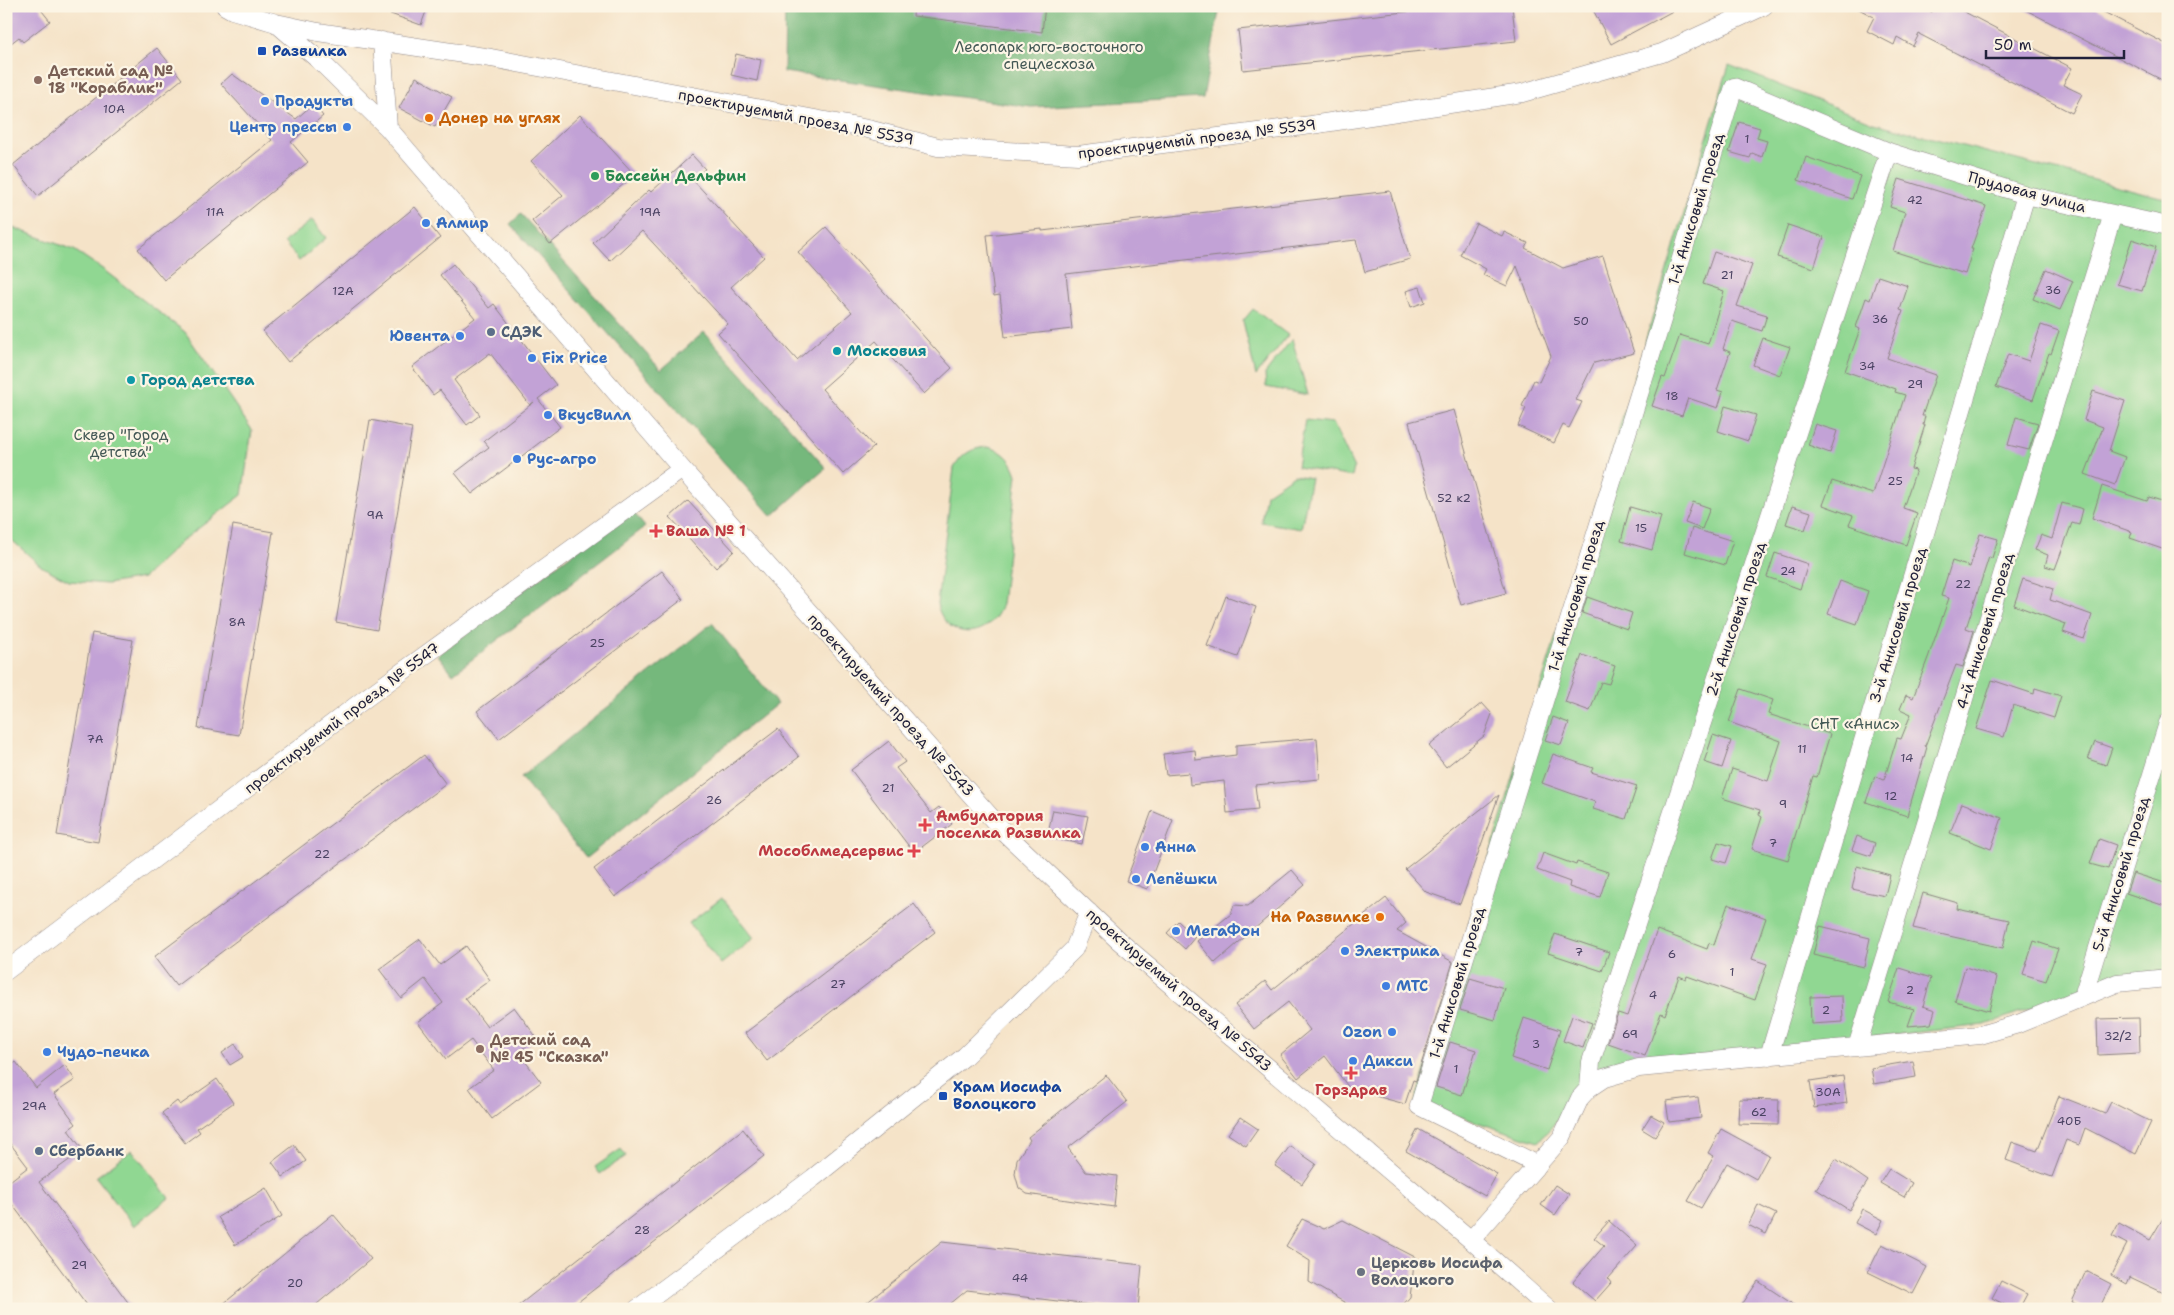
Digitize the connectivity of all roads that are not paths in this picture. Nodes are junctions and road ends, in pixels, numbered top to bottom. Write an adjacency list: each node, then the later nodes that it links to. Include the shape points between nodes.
1 (225, 6): 3 (street)
2 (1764, 6): 4 (street, проектируемый проезд № 5539, via 1662,53 1522,94 1078,155 938,146 868,129 491,58)
3 (276, 24): 4 (street, проектируемый проезд № 5539); 6 (street, проектируемый проезд № 5543, via 321,62)
4 (382, 41): 6 (street)
5 (1734, 87): 7 (street, Прудовая улица); 20 (street, 1-й Анисовый проезд, via 1419,1106)
6 (388, 128): 11 (street, проектируемый проезд № 5543)
7 (1889, 152): 8 (street, Прудовая улица); 19 (street, 2-й Анисовый проезд, via 1591,1062)
8 (2026, 195): 9 (street, Прудовая улица); 18 (street, 3-й Анисовый проезд)
9 (2113, 214): 10 (street, Прудовая улица); 17 (street, 4-й Анисовый проезд)
10 (2168, 226)
11 (682, 469): 13 (street, проектируемый проезд № 5543, via 1004,832); 14 (street, проектируемый проезд № 5547, via 366,698)
12 (2168, 723): 16 (street, 5-й Анисовый проезд)
13 (1089, 912): 21 (street, проектируемый проезд № 5543); 22 (street, via 1074,949 965,1056 813,1178)
14 (6, 971)
15 (2168, 978): 16 (street, via 2117,983)
16 (2083, 996): 17 (street, via 2018,1024 1980,1035)
17 (1857, 1047): 18 (street)
18 (1769, 1056): 19 (street, via 1639,1068 1604,1078)
19 (1589, 1088): 20 (street, via 1580,1098 1562,1137)
20 (1538, 1165): 21 (street)
21 (1471, 1240): 23 (street, проектируемый проезд № 5543)
22 (637, 1309)
23 (1549, 1309)

